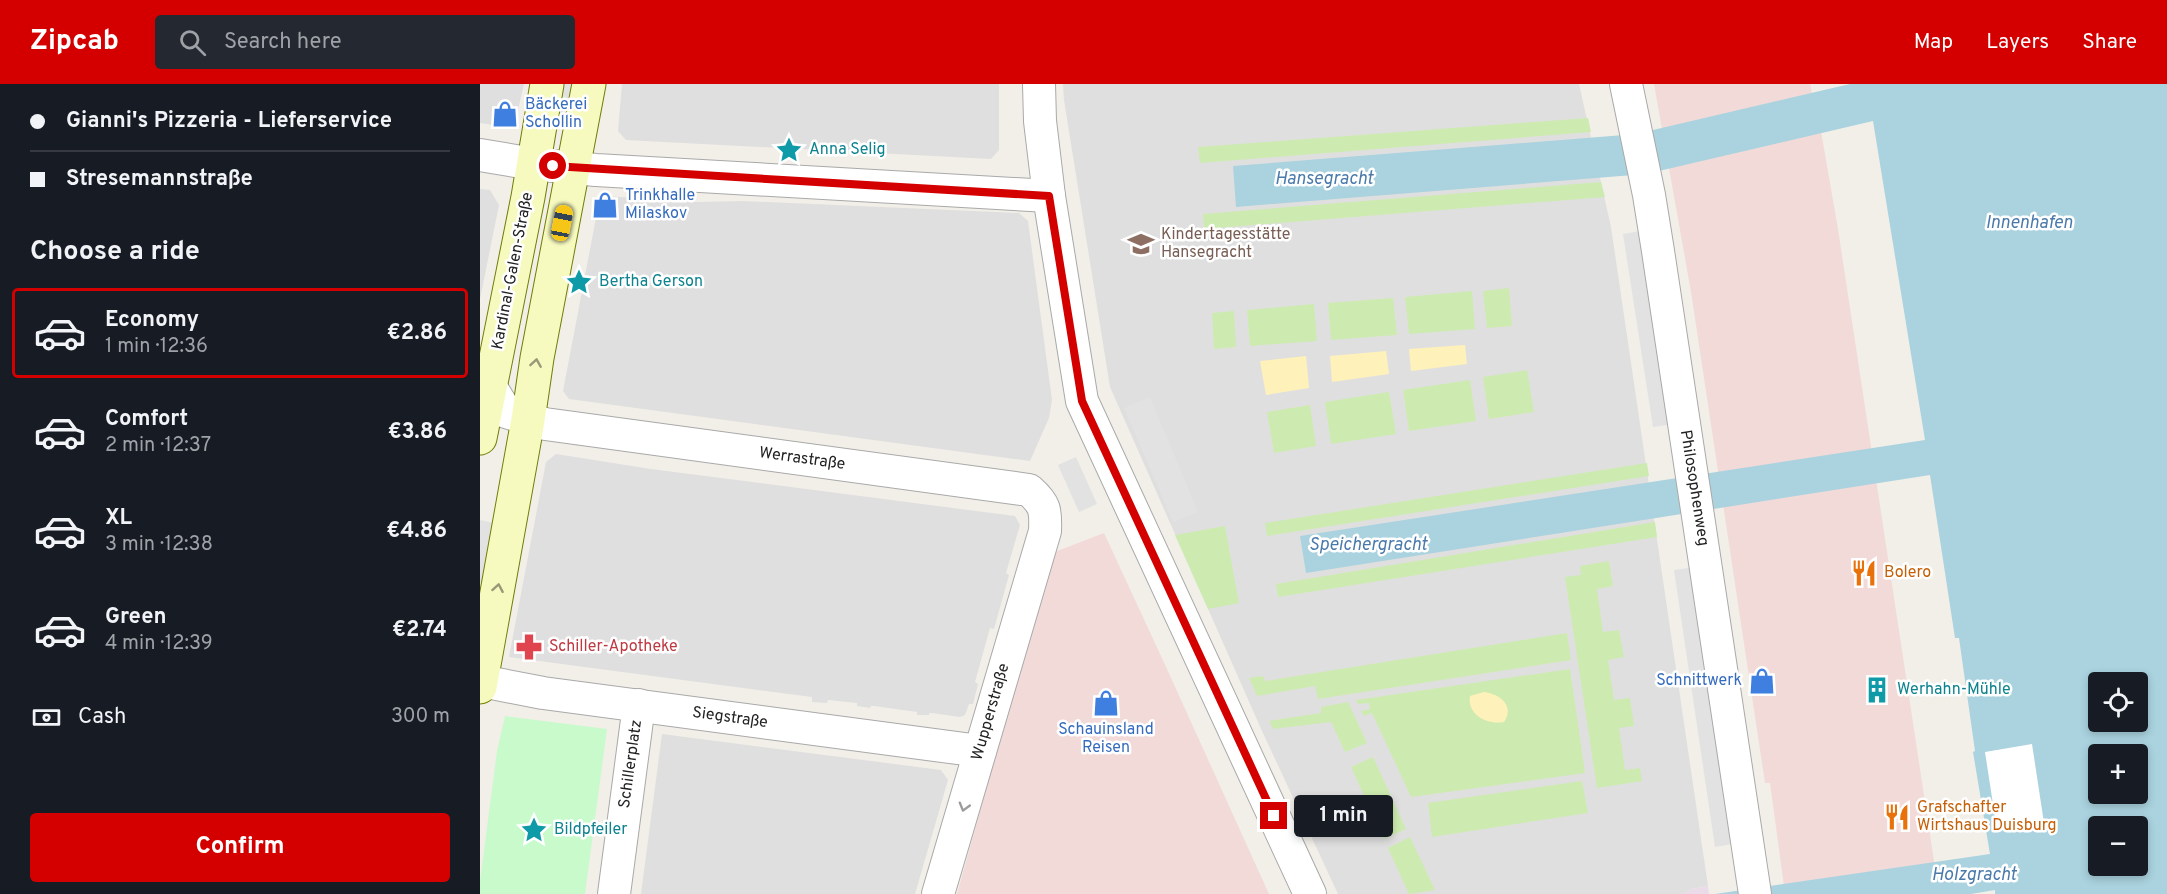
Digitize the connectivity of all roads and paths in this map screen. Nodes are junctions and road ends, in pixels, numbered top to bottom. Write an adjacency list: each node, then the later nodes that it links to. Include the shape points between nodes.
1 (547, 84): 6 (main road, Kardinal-Galen-Straße)
2 (590, 84): 7 (main road)
3 (1039, 84): 8 (street)
4 (1626, 84): 17 (street, Philosophenweg, via 1645,177)
5 (480, 154): 6 (street)
6 (533, 164): 7 (street); 9 (main road, Kardinal-Galen-Straße)
7 (573, 168): 8 (street); 10 (main road, one-way to 7)
8 (1049, 196): 20 (street, via 1082,401)
9 (490, 386): 10 (street, via 506,412); 11 (main road, Kardinal-Galen-Straße)
10 (528, 420): 12 (street, Werrastraße, via 1029,490 1042,501); 13 (main road, one-way to 10)
11 (480, 438)
12 (1045, 531): 16 (street, Wupperstraße)
13 (486, 620): 14 (main road)
14 (480, 684): 15 (street, Siegstraße)
15 (639, 705): 16 (street, Siegstraße); 18 (street, Schillerplatz)
16 (980, 751): 19 (street, Wupperstraße, one-way to 19)
17 (1754, 887)
18 (614, 894)
19 (939, 894)
20 (1310, 894)

